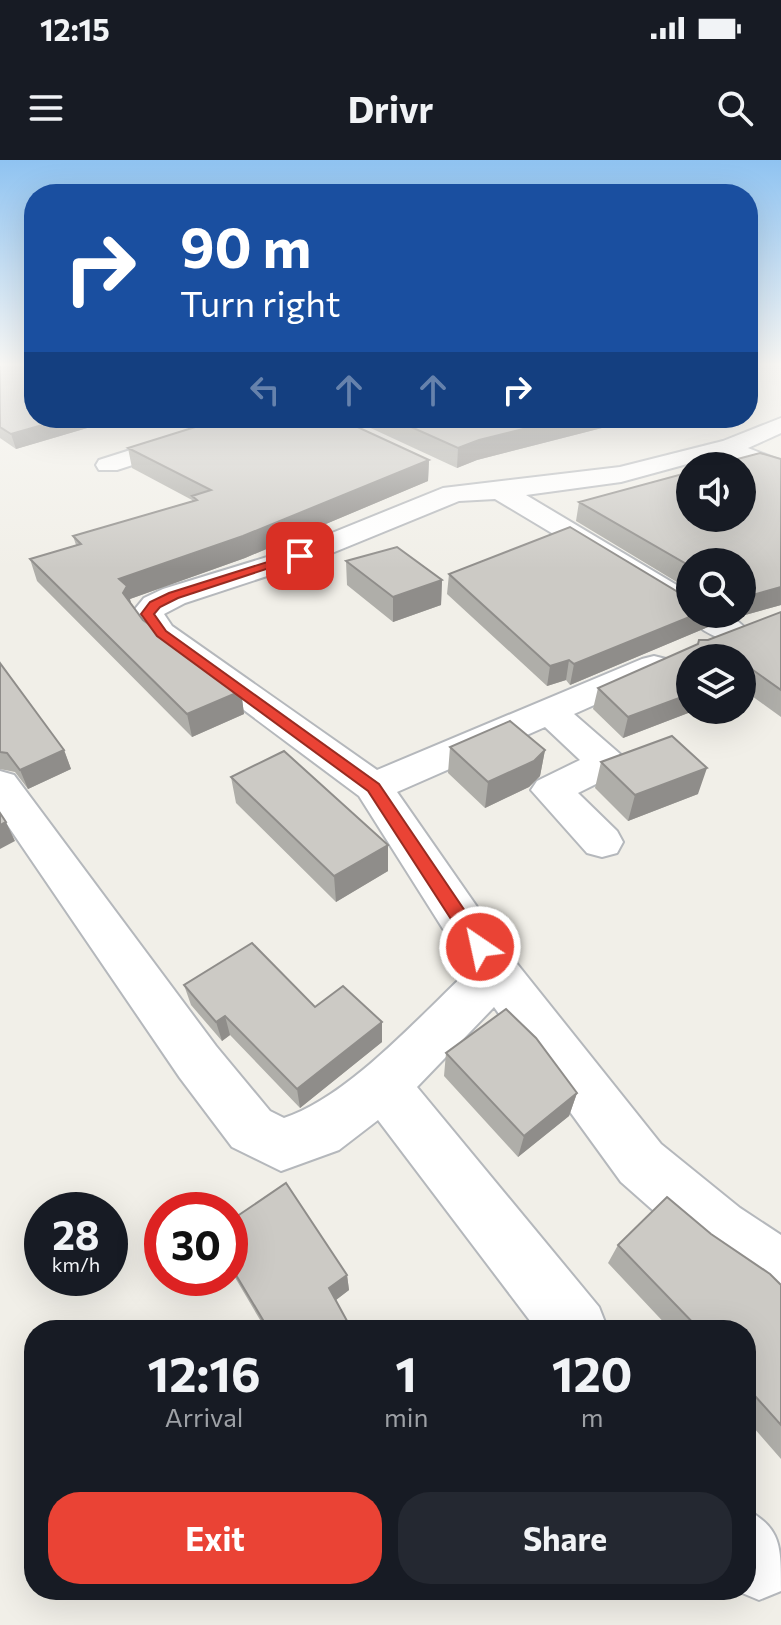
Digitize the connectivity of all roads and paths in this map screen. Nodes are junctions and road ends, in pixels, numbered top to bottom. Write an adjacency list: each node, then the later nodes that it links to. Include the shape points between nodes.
1 (209, 432): 4 (street)
2 (764, 432): 3 (street)
3 (728, 448): 5 (street); 7 (street, via 621,474)
4 (108, 465)
5 (781, 470)
6 (436, 472): 7 (street)
7 (488, 491): 8 (street); 14 (street, via 416,507 300,556 174,596 147,614 161,633)
8 (676, 598)
9 (769, 620): 11 (street)
10 (725, 628): 11 (street)
11 (732, 632): 12 (street)
12 (549, 711): 14 (street); 15 (street, via 606,763 551,790)
13 (0, 784): 17 (street, via 251,1129 281,1145 320,1132)
14 (373, 787): 16 (street)
15 (602, 842)
16 (497, 974): 17 (street); 18 (street, via 641,1163 719,1229)
17 (383, 1085): 19 (street)
18 (781, 1270)
19 (568, 1320)

